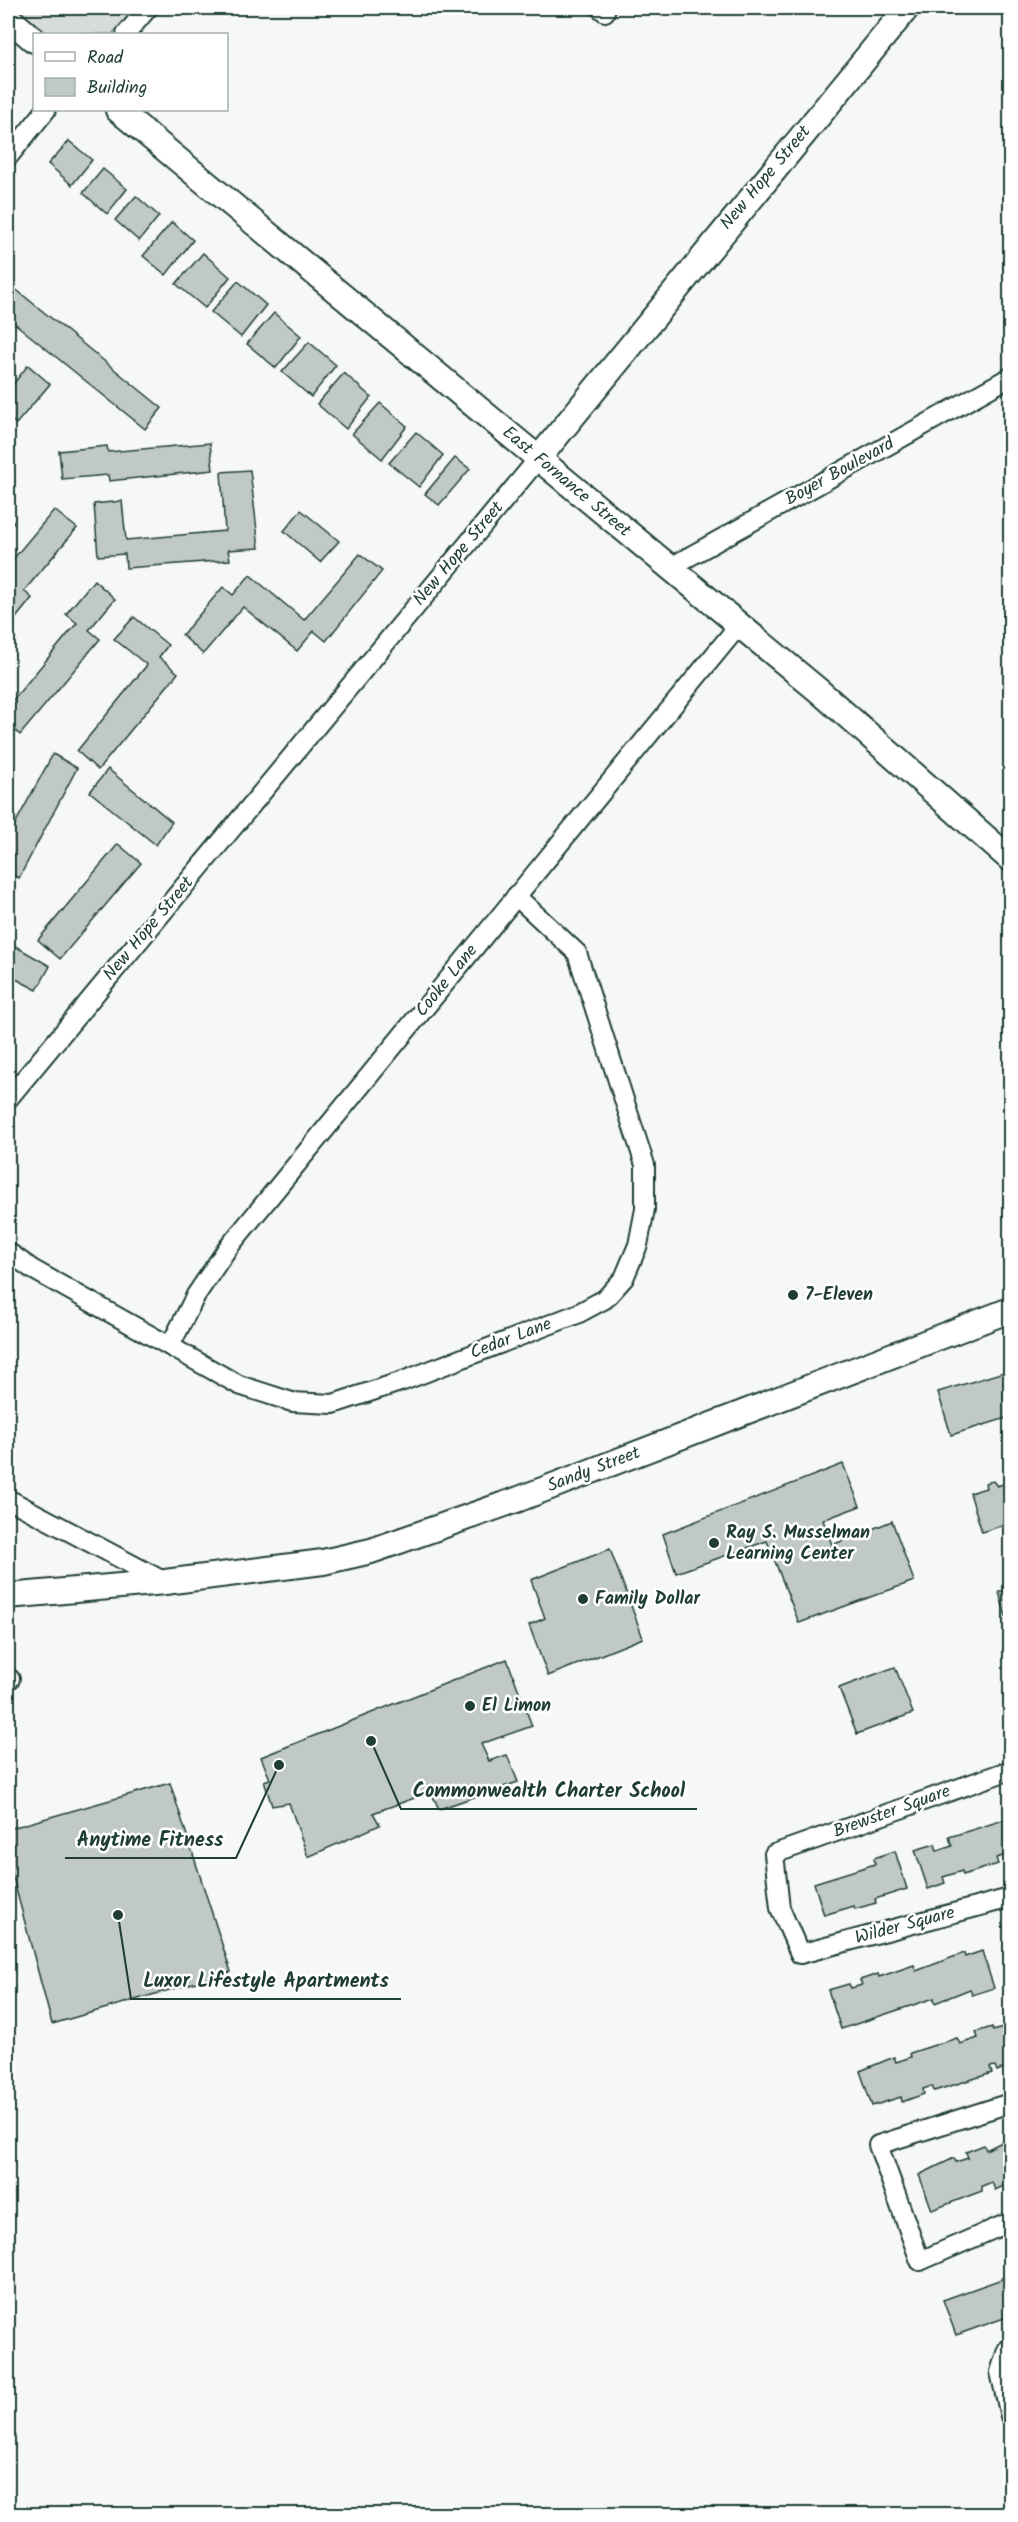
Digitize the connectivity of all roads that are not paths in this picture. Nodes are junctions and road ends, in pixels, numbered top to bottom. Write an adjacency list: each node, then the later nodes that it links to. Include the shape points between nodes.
1 (148, 8): 4 (street)
2 (907, 8): 10 (street, New Hope Street)
3 (8, 18): 5 (street)
4 (127, 33)
5 (33, 39)
6 (45, 111): 8 (street)
7 (118, 111): 10 (street, East Fornance Street)
8 (8, 157)
9 (1011, 377): 11 (street, Boyer Boulevard)
10 (538, 459): 11 (street, East Fornance Street); 15 (street, New Hope Street)
11 (669, 568): 12 (street, East Fornance Street)
12 (739, 625): 13 (street, East Fornance Street); 14 (street, Cooke Lane)
13 (1011, 859)
14 (516, 896): 18 (street, Cooke Lane, via 227,1250 196,1295); 18 (street, Cedar Lane, via 577,952 645,1165 645,1209 638,1245 624,1278 605,1299 578,1314 333,1404 292,1402 239,1385)
15 (8, 1099)
16 (8, 1252): 18 (street, Cedar Lane)
17 (1011, 1310): 20 (street, Sandy Street, via 417,1537 323,1562)
18 (170, 1347)
19 (8, 1499): 20 (street)
20 (165, 1582): 21 (street, Sandy Street)
21 (8, 1596)
22 (1011, 1770): 24 (street, Brewster Square, via 774,1854 780,1908)
23 (1011, 1898): 24 (street, Wilder Square)
24 (800, 1954)
25 (1011, 2103): 26 (street, via 878,2145 920,2261)
26 (1011, 2222)
27 (1011, 2348): 28 (street, via 1006,2350 1000,2372)
28 (1011, 2416)

